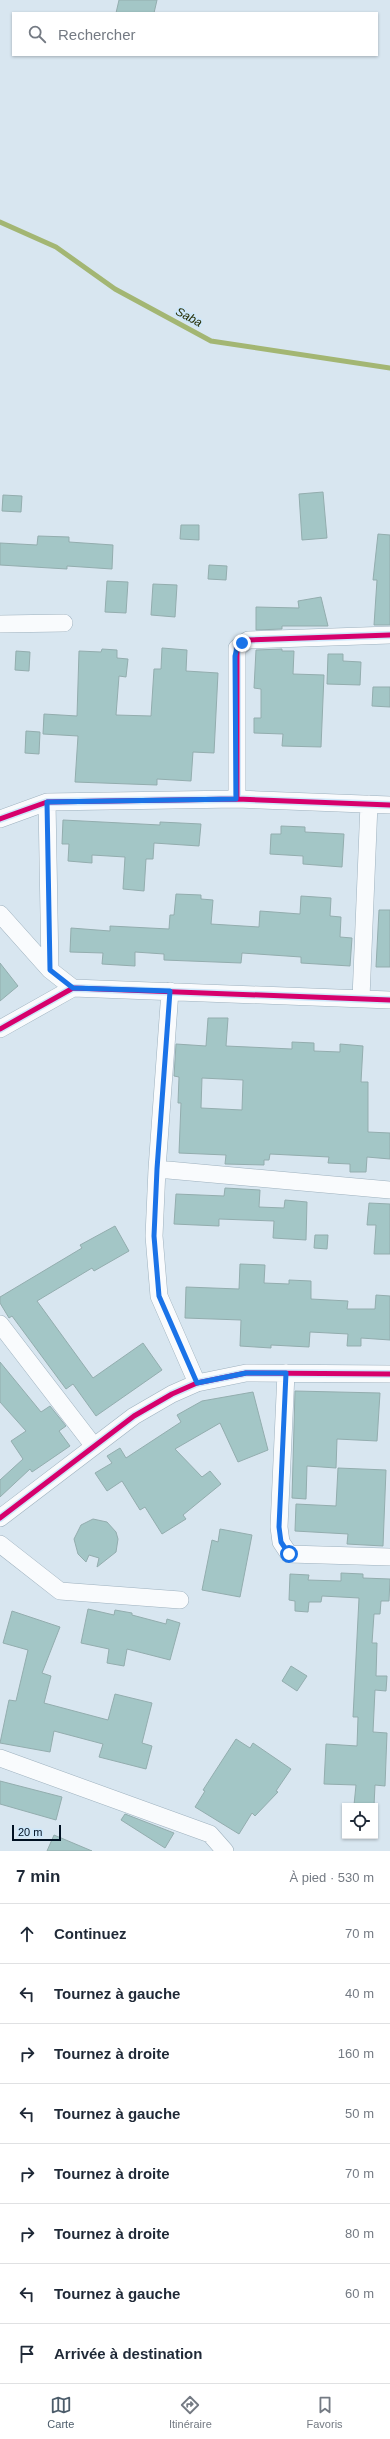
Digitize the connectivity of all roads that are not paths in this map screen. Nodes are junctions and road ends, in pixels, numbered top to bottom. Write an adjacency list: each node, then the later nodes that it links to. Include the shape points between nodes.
1 (0, 624): 2 (street)
2 (64, 624)
3 (390, 635): 4 (street, via 248,640 237,648)
4 (236, 799): 5 (street); 6 (street)
5 (47, 802): 8 (street); 10 (street)
6 (370, 804): 7 (street); 13 (street)
7 (390, 805)
8 (0, 819)
9 (0, 914): 10 (street)
10 (50, 970): 11 (street)
11 (73, 988): 12 (street); 15 (street)
12 (170, 991): 13 (street); 16 (street)
13 (361, 998): 14 (street)
14 (390, 1000)
15 (0, 1029)
16 (157, 1169): 17 (street); 21 (street, via 154,1236 159,1296)
17 (390, 1190)
18 (0, 1324): 22 (street)
19 (286, 1373): 20 (street); 21 (street, via 246,1373); 25 (street, via 279,1527 281,1542 289,1554)
20 (390, 1374)
21 (197, 1383): 22 (street, via 134,1416)
22 (93, 1446): 23 (street)
23 (0, 1518)
24 (0, 1544): 26 (street, via 60,1591)
25 (390, 1557)
26 (180, 1600)
27 (0, 1758): 28 (street, via 210,1834)
28 (225, 1851)

